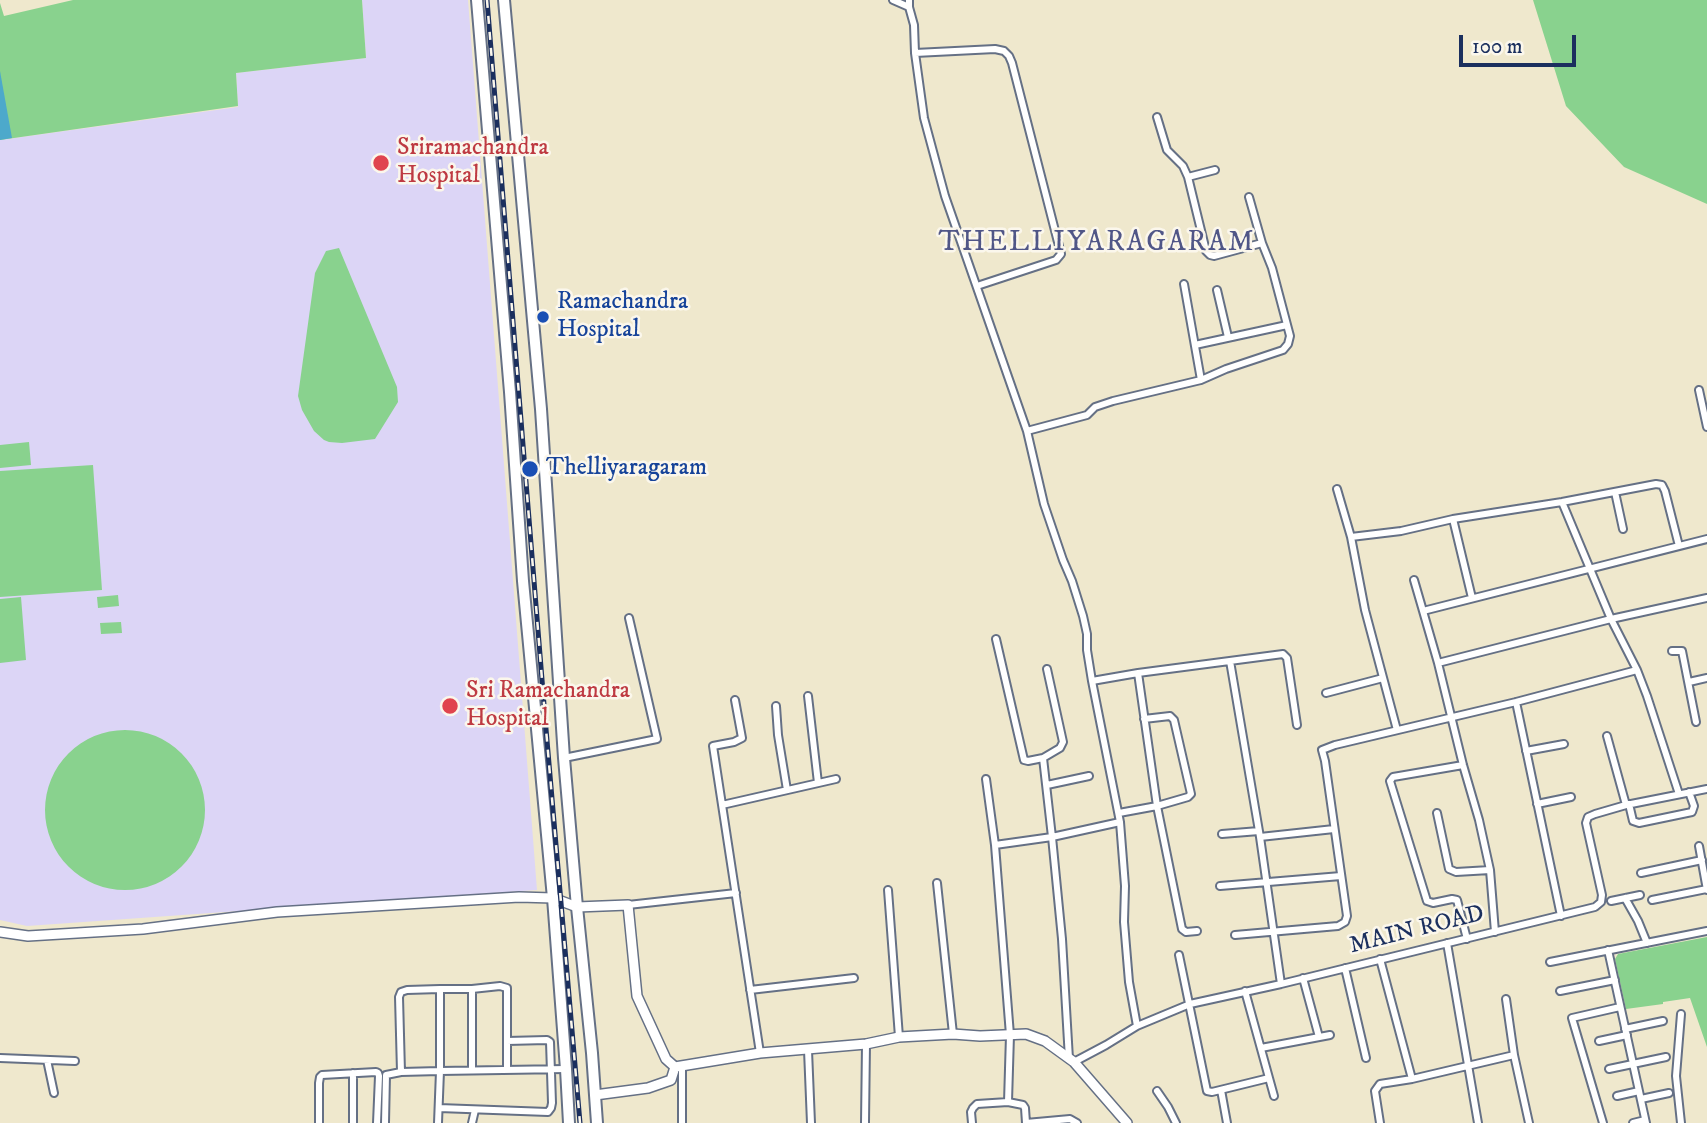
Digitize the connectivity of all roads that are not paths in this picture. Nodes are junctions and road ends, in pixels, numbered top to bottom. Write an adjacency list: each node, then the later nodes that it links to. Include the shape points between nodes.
1 (477, 0): 97 (main road)
2 (504, 0): 60 (main road, via 541,409)
3 (893, 0): 4 (street)
4 (909, 3): 5 (street)
5 (915, 53): 12 (street, via 924,118); 12 (street, via 996,49 1004,51 1012,63 1061,254 1056,260)
6 (1157, 117): 8 (street, via 1167,150)
7 (1215, 170): 8 (street)
8 (1188, 177): 10 (street, via 1209,255)
9 (1249, 197): 10 (street)
10 (1262, 243): 14 (street)
11 (1184, 284): 16 (street)
12 (977, 286): 20 (street)
13 (1217, 290): 15 (street)
14 (1287, 325): 15 (street); 17 (street, via 1290,341 1283,350)
15 (1228, 337): 16 (street)
16 (1195, 345): 17 (street)
17 (1201, 380): 20 (street, via 1113,401 1087,415)
18 (1699, 390): 19 (street)
19 (1707, 427)
20 (1027, 431): 45 (street, via 1051,525 1083,617)
21 (1337, 489): 26 (street)
22 (1615, 492): 23 (street); 25 (street); 28 (street, via 1662,485)
23 (1562, 502): 24 (street); 29 (street)
24 (1453, 519): 26 (street); 31 (street)
25 (1623, 529)
26 (1351, 537): 43 (street)
27 (1707, 539): 28 (street)
28 (1679, 546): 29 (street)
29 (1589, 569): 31 (street); 35 (street)
30 (1414, 580): 33 (street)
31 (1472, 598): 33 (street)
32 (1707, 598): 35 (street)
33 (1423, 611): 39 (street)
34 (629, 618): 60 (street, via 657,739)
35 (1611, 619): 39 (street); 41 (street)
36 (996, 639): 61 (street, via 1023,757 1026,761)
37 (1672, 651): 46 (street, via 1682,651)
38 (1230, 662): 42 (street); 55 (street, via 1286,655); 82 (street)
39 (1438, 663): 52 (street)
40 (1046, 670): 61 (street, via 1063,742)
41 (1637, 670): 50 (street); 71 (street)
42 (1138, 673): 45 (street); 53 (street)
43 (1383, 678): 47 (street); 56 (street)
44 (1707, 678): 46 (street)
45 (1092, 681): 77 (street)
46 (1689, 682): 54 (street)
47 (1326, 693)
48 (808, 695): 66 (street)
49 (735, 700): 73 (street, via 742,738 713,746)
50 (1516, 702): 52 (street); 59 (street)
51 (776, 706): 69 (street)
52 (1452, 716): 56 (street); 62 (street)
53 (1144, 719): 76 (street); 76 (street, via 1173,718 1191,790 1188,797)
54 (1696, 722)
55 (1297, 725)
56 (1397, 730): 80 (street, via 1322,750)
57 (1607, 736): 75 (street)
58 (1564, 744): 59 (street)
59 (1526, 751): 74 (street)
60 (564, 758): 102 (main road)
61 (1043, 758): 67 (street)
62 (1463, 765): 87 (street); 110 (street, via 1390,781 1427,901 1457,900)
63 (1089, 776): 67 (street)
64 (835, 779): 66 (street)
65 (986, 779): 84 (street)
66 (818, 783): 69 (street)
67 (1046, 785): 83 (street)
68 (1707, 789): 70 (street, MAIN ROAD)
69 (787, 790): 73 (street)
70 (1689, 792): 71 (street, MAIN ROAD); 75 (street, via 1692,812 1639,823 1633,821)
71 (1679, 794): 75 (street, MAIN ROAD)
72 (1571, 797): 74 (street)
73 (722, 804): 95 (street)
74 (1537, 804): 103 (street)
75 (1627, 805): 103 (street, MAIN ROAD, via 1588,817 1601,902)
76 (1157, 806): 77 (street); 104 (street, via 1182,929)
77 (1119, 813): 79 (street)
78 (1437, 813): 87 (street, via 1449,869)
79 (1120, 822): 83 (street); 132 (street, via 1129,982)
80 (1334, 829): 82 (street); 89 (street)
81 (1222, 834): 82 (street)
82 (1259, 834): 90 (street)
83 (1052, 837): 84 (street); 150 (street)
84 (995, 845): 135 (street)
85 (1699, 846): 86 (street)
86 (1702, 860): 88 (street); 94 (street)
87 (1490, 870): 108 (street)
88 (1641, 873)
89 (1341, 876): 90 (street); 107 (street, via 1347,916 1343,925)
90 (1266, 882): 92 (street); 107 (street)
91 (937, 883): 134 (street)
92 (1220, 886)
93 (887, 890): 137 (street)
94 (1707, 890): 99 (street)
95 (736, 893): 101 (street); 124 (street)
96 (1640, 895): 98 (street)
97 (552, 898): 102 (street); 106 (street, via 277,912 144,929 28,936); 158 (main road)
98 (1625, 898): 100 (street); 112 (street)
99 (1652, 900)
100 (1611, 901)
101 (628, 905): 102 (street); 153 (street, via 637,996 666,1059)
102 (577, 908): 170 (main road)
103 (1561, 916): 108 (street, MAIN ROAD)
104 (1197, 931)
105 (1707, 931): 112 (street)
106 (0, 932)
107 (1273, 932): 109 (street); 121 (street)
108 (1495, 932): 110 (street, MAIN ROAD)
109 (1235, 935)
110 (1467, 939): 111 (street, MAIN ROAD)
111 (1447, 943): 115 (street, MAIN ROAD); 154 (street)
112 (1647, 943): 113 (street)
113 (1608, 950): 116 (street); 120 (street)
114 (1180, 955): 128 (street)
115 (1380, 960): 117 (street, MAIN ROAD); 164 (street)
116 (1550, 962)
117 (1345, 968): 119 (street, MAIN ROAD); 148 (street)
118 (854, 978): 124 (street)
119 (1303, 978): 121 (street, MAIN ROAD); 138 (street)
120 (1615, 980): 126 (street); 129 (street)
121 (1281, 984): 125 (street, MAIN ROAD)
122 (440, 989): 123 (street); 160 (street); 161 (street, via 407,990 399,996)
123 (472, 989): 139 (street, via 507,988); 156 (street)
124 (750, 990): 144 (street)
125 (1245, 991): 128 (street, MAIN ROAD); 142 (street)
126 (1560, 991)
127 (1506, 999): 145 (street)
128 (1190, 1004): 132 (street, MAIN ROAD); 165 (street, via 1205,1089)
129 (1620, 1007): 133 (street); 198 (street, via 1572,1018)
130 (1681, 1014): 200 (street, via 1676,1076)
131 (1663, 1021): 133 (street)
132 (1137, 1026): 150 (street, MAIN ROAD)
133 (1626, 1032): 140 (street); 152 (street)
134 (953, 1034): 135 (street); 137 (street)
135 (1010, 1035): 150 (street, via 1026,1034 1045,1041); 174 (street)
136 (1330, 1035): 138 (street)
137 (899, 1037): 141 (street)
138 (1319, 1037): 142 (street)
139 (507, 1041): 155 (street, via 547,1040); 157 (street)
140 (1599, 1041)
141 (866, 1044): 143 (street); 188 (street)
142 (1261, 1048): 163 (street)
143 (808, 1050): 144 (street); 187 (street)
144 (760, 1053): 153 (street)
145 (1514, 1055): 154 (street); 197 (street)
146 (1666, 1057): 152 (street)
147 (0, 1058): 149 (street)
148 (1366, 1058)
149 (47, 1060): 151 (street); 168 (street)
150 (1071, 1060): 192 (street)
151 (75, 1061)
152 (1633, 1064): 159 (street); 167 (street)
153 (679, 1066): 170 (street, via 671,1080 648,1088); 186 (street)
154 (1468, 1067): 164 (street); 196 (street)
155 (551, 1068): 157 (street); 158 (street); 176 (street, via 548,1112)
156 (472, 1069): 157 (street); 160 (street)
157 (507, 1069)
158 (566, 1069): 184 (main road)
159 (1609, 1069)
160 (440, 1071): 161 (street); 175 (street)
161 (401, 1072): 181 (street, via 386,1075)
162 (354, 1073): 178 (street, via 320,1077); 179 (street); 180 (street, via 379,1073)
163 (1269, 1078): 165 (street); 171 (street)
164 (1412, 1079): 195 (street, via 1377,1086)
165 (1221, 1090): 194 (street)
166 (1157, 1091): 193 (street)
167 (1639, 1091): 172 (street); 173 (street)
168 (54, 1093)
169 (1669, 1093): 173 (street)
170 (595, 1095): 185 (main road)
171 (1274, 1096)
172 (1617, 1096)
173 (1641, 1099): 177 (street)
174 (1008, 1102): 189 (street, via 977,1104 971,1112); 190 (street, via 1023,1105)
175 (439, 1108): 176 (street); 182 (street)
176 (475, 1110): 183 (street)
177 (1646, 1121): 199 (street)
178 (319, 1123)
179 (353, 1123)
180 (377, 1123)
181 (385, 1123)
182 (438, 1123)
183 (472, 1123)
184 (569, 1123)
185 (597, 1123)
186 (682, 1123)
187 (811, 1123)
188 (865, 1123)
189 (972, 1123)
190 (1026, 1123): 191 (street, via 1070,1119)
191 (1077, 1123)
192 (1128, 1123)
193 (1176, 1123)
194 (1227, 1123)
195 (1380, 1123)
196 (1478, 1123)
197 (1529, 1123)
198 (1603, 1123)
199 (1633, 1123)
200 (1681, 1123)

